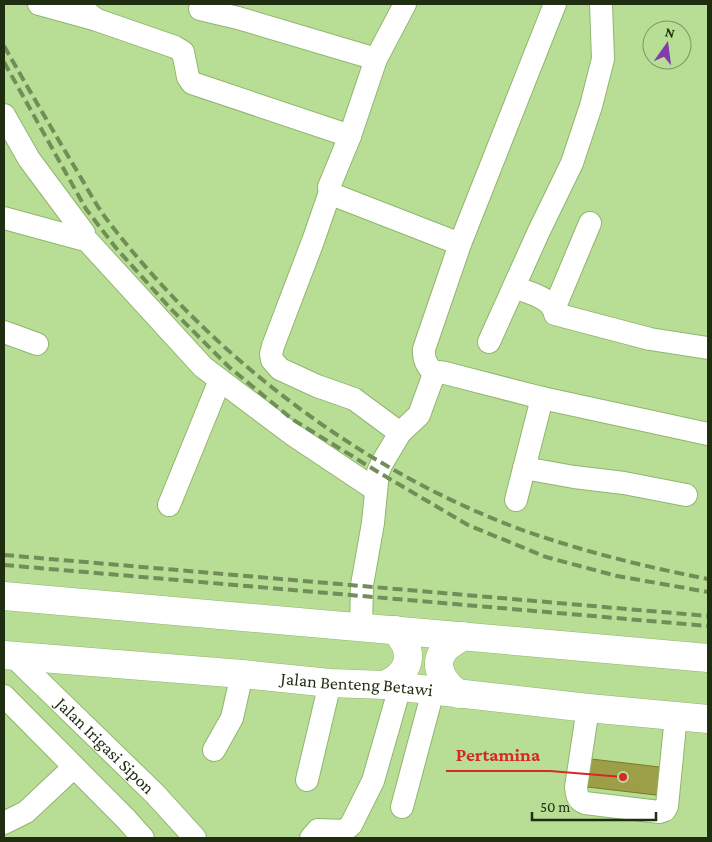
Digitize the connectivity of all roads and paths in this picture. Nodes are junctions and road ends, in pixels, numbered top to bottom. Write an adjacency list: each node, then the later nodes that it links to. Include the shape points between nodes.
1 (39, 4): 6 (street)
2 (405, 4): 7 (street)
3 (555, 4): 14 (street)
4 (601, 4): 15 (street, via 603,59 591,106 572,163)
5 (200, 9): 7 (street)
6 (91, 12): 9 (street, via 183,52 188,77 199,86)
7 (376, 59): 9 (street)
8 (4, 116): 13 (street, via 29,159)
9 (350, 136): 10 (street)
10 (330, 192): 14 (street); 24 (street, via 273,346 272,360 280,369 354,399)
11 (4, 218): 13 (street, via 81,239)
12 (590, 223): 16 (street)
13 (83, 236): 22 (street)
14 (460, 244): 21 (street, via 424,349 426,364)
15 (514, 287): 16 (street, via 549,302); 18 (street)
16 (554, 309): 20 (street, via 555,314 604,328)
17 (4, 332): 19 (street)
18 (490, 342)
19 (37, 344)
20 (708, 348)
21 (434, 374): 23 (street, via 445,373); 24 (street, via 419,415)
22 (220, 380): 27 (street, via 292,434); 30 (street)
23 (542, 398): 25 (street); 26 (street)
24 (400, 433): 27 (street, via 378,472)
25 (708, 434)
26 (524, 468): 28 (street); 29 (street)
27 (376, 490): 32 (street, via 362,586)
28 (686, 495)
29 (516, 500)
30 (170, 505)
31 (4, 596): 32 (main road)
32 (360, 627): 33 (main road)
33 (395, 630): 34 (main road); 39 (main road, via 406,643 406,666)
34 (462, 636): 36 (main road); 40 (main road, via 444,649 441,658 439,671 450,688)
35 (8, 655): 37 (main road, Jalan Benteng Betawi); 51 (street, Jalan Irigasi Sipon, via 155,794)
36 (708, 658)
37 (242, 674): 38 (main road, Jalan Benteng Betawi); 45 (street, via 232,718)
38 (330, 683): 39 (main road, Jalan Benteng Betawi); 47 (street)
39 (392, 686): 40 (main road, Jalan Benteng Betawi); 52 (street, via 374,781 351,825 344,831 318,830)
40 (446, 692): 42 (main road, Jalan Benteng Betawi); 48 (street)
41 (4, 696): 46 (street, Jalan Irigasi Sipon)
42 (588, 708): 43 (main road, Jalan Benteng Betawi); 43 (street, via 576,787 579,801 660,812 667,806)
43 (676, 716): 44 (main road, Jalan Benteng Betawi)
44 (708, 719)
45 (214, 750)
46 (74, 767): 49 (street, via 26,812); 50 (street, Jalan Irigasi Sipon)
47 (308, 780)
48 (402, 807)
49 (4, 823)
50 (143, 838)
51 (195, 838)
52 (312, 838)

